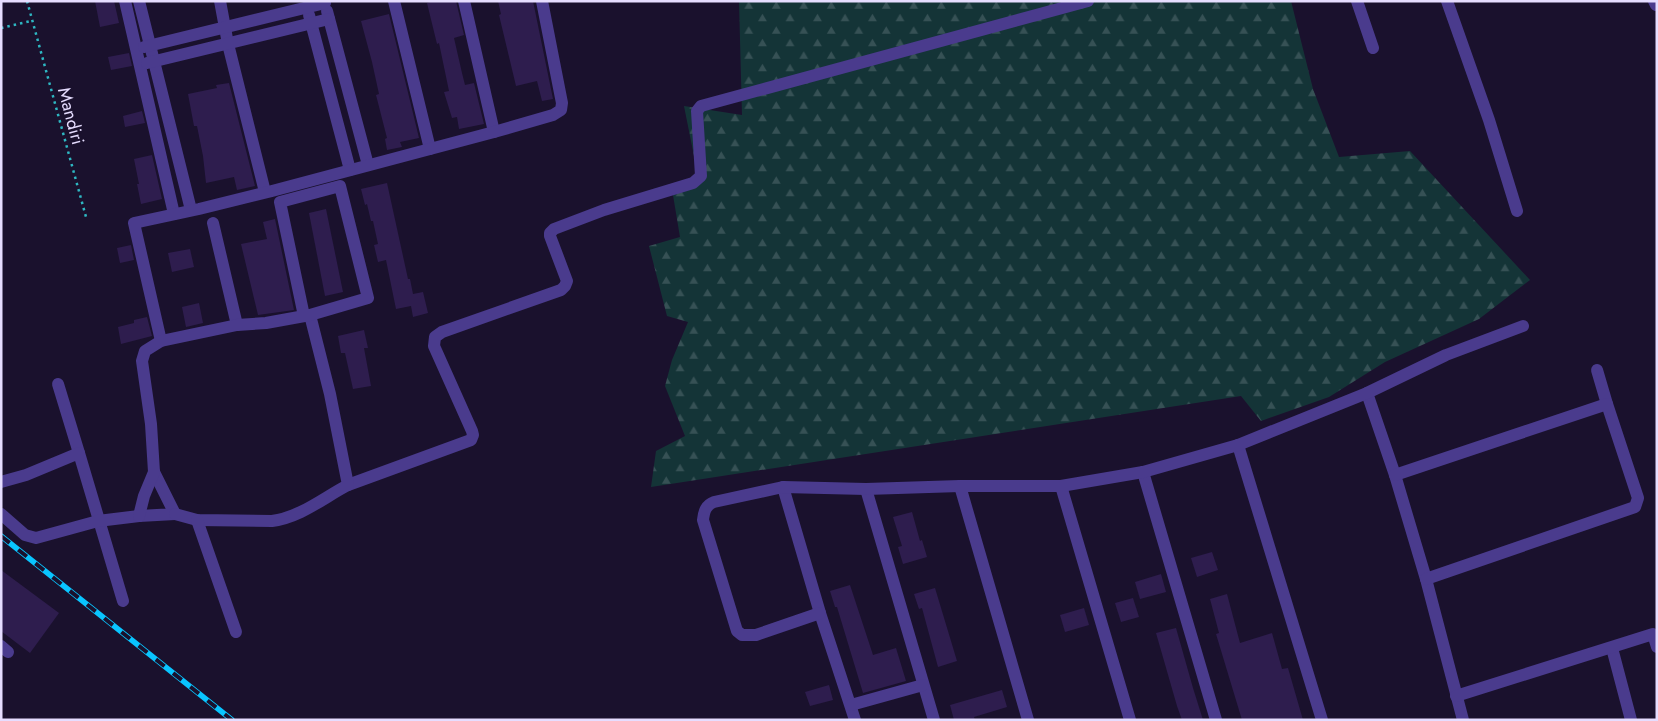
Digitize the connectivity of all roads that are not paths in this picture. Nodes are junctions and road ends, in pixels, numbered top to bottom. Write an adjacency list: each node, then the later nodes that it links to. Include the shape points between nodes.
1 (125, 1): 18 (street)
2 (139, 1): 16 (street)
3 (220, 1): 14 (street)
4 (394, 1): 22 (street)
5 (464, 1): 21 (street)
6 (542, 1): 21 (street, via 562,103 560,110 553,115)
7 (1088, 1): 44 (street, via 701,106 697,112 698,180 554,229 550,236 566,282 561,290 435,337 434,346 472,431 471,440)
8 (1357, 1): 17 (street)
9 (1447, 1): 27 (street)
10 (324, 2): 11 (street); 12 (street)
11 (306, 4): 13 (street); 14 (street)
12 (329, 19): 13 (street); 23 (street)
13 (312, 23): 15 (street); 24 (street)
14 (225, 27): 15 (street); 16 (street)
15 (228, 44): 19 (street); 25 (street)
16 (150, 45): 18 (street); 19 (street)
17 (1373, 48)
18 (136, 49): 20 (street)
19 (155, 61): 20 (street); 26 (street)
20 (140, 65): 28 (street)
21 (494, 132): 22 (street)
22 (430, 149): 23 (street)
23 (368, 165): 24 (street)
24 (350, 170): 25 (street)
25 (265, 192): 26 (street)
26 (191, 210): 28 (street)
27 (1517, 211)
28 (174, 214): 33 (street, via 134,223)
29 (213, 223): 31 (street)
30 (307, 315): 30 (street, via 368,298 340,186 280,202); 31 (street); 44 (street, via 330,394)
31 (237, 325): 33 (street)
32 (1523, 326): 36 (street, via 1446,355)
33 (161, 341): 40 (street, via 145,351 142,361)
34 (1597, 370): 37 (street)
35 (58, 384): 39 (street)
36 (1367, 393): 38 (street); 42 (street)
37 (1607, 404): 42 (street); 54 (street, via 1638,498 1635,507)
38 (1238, 445): 41 (street); 69 (street)
39 (79, 453): 43 (street); 53 (street)
40 (154, 472): 50 (street); 51 (street)
41 (1143, 472): 46 (street); 68 (street)
42 (1395, 475): 54 (street)
43 (1, 482)
44 (348, 485): 52 (street, via 302,512 281,520)
45 (960, 486): 46 (street); 48 (street); 66 (street)
46 (1061, 486): 67 (street)
47 (783, 487): 48 (street); 56 (street); 56 (street, via 708,504 704,514 703,520 734,627 742,635 756,635)
48 (866, 489): 61 (street)
49 (1, 514): 53 (street, via 31,538)
50 (175, 514): 51 (street); 52 (street)
51 (139, 516): 53 (street)
52 (198, 520): 57 (street)
53 (98, 521): 55 (street)
54 (1426, 579): 62 (street)
55 (123, 601)
56 (820, 613): 63 (street)
57 (236, 632)
58 (1655, 633): 59 (street); 60 (street)
59 (1657, 647)
60 (1612, 648): 62 (street); 71 (street)
61 (923, 685): 63 (street); 65 (street)
62 (1456, 696): 70 (street)
63 (850, 705): 64 (street)
64 (855, 720)
65 (934, 720)
66 (1028, 720)
67 (1130, 720)
68 (1216, 720)
69 (1322, 720)
70 (1463, 720)
71 (1630, 720)

